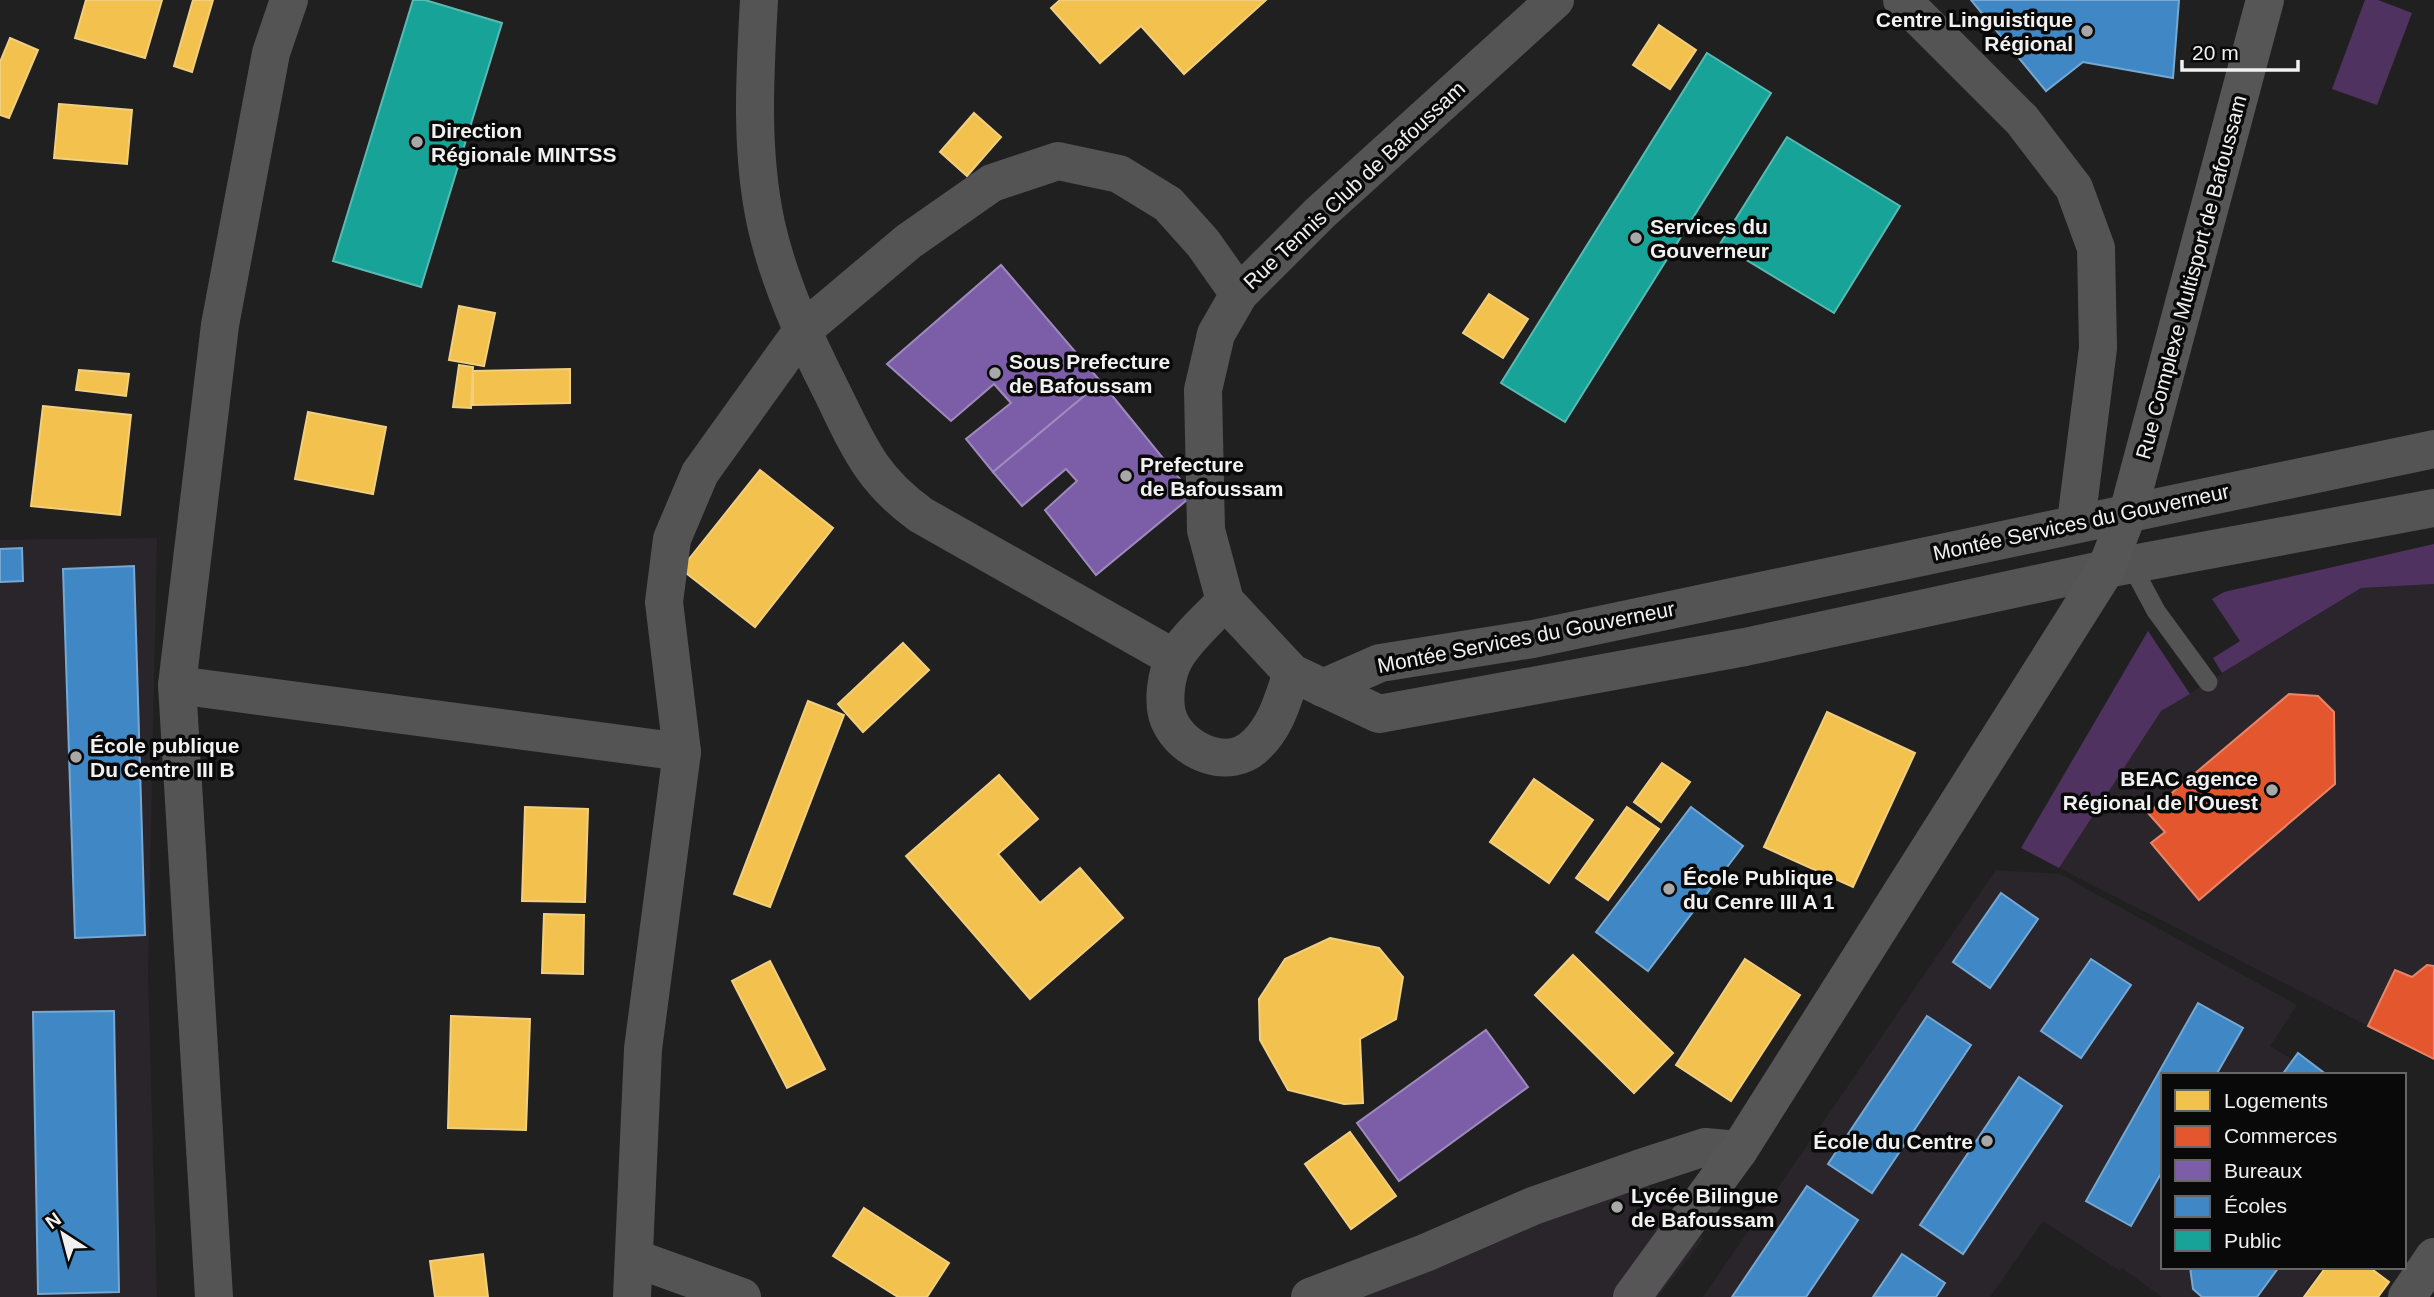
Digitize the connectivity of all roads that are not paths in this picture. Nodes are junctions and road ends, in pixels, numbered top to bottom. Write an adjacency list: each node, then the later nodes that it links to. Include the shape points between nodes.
1 (289, 0): 17 (street, via 271,53 220,325)
2 (759, 0): 7 (street, via 753,95 766,224)
3 (1555, 0): 6 (street, Rue Tennis Club de Bafoussam, via 1320,213)
4 (1902, 0): 11 (street, via 2022,120 2074,188 2096,248 2098,348)
5 (2265, 0): 10 (street, Rue Complexe Multisport de Bafoussam)
6 (1239, 293): 7 (street, via 1168,204 1119,174 1058,161 992,183 909,241); 13 (street, Rue Tennis Club de Bafoussam, via 1216,334 1203,390 1206,530)
7 (802, 331): 14 (street, via 868,465 892,495 921,516); 18 (street, via 700,473 672,538 664,602)
8 (2434, 449): 10 (street, Montée Services du Gouverneur)
9 (2434, 508): 12 (street)
10 (2129, 513): 11 (street, Montée Services du Gouverneur); 12 (street, Rue Complexe Multisport de Bafoussam)
11 (2076, 522): 15 (street, Montée Services du Gouverneur, via 1533,639 1380,663)
12 (2119, 567): 15 (street, via 1745,647 1378,714); 16 (lane); 19 (street, Rue Complexe Multisport de Bafoussam)
13 (1225, 601): 14 (street); 15 (street, Rue Tennis Club de Bafoussam)
14 (1174, 658): 15 (street, via 1165,692 1169,720 1182,738 1206,755 1225,759 1240,757 1257,746)
15 (1307, 680)
16 (2208, 682)
17 (177, 685): 18 (street); 22 (street)
18 (682, 752): 21 (street, via 643,1049)
19 (1740, 1150): 25 (street, via 1706,1147 1644,1167 1533,1206); 26 (street, Rue Complexe Multisport de Bafoussam)
20 (2434, 1257): 27 (street)
21 (634, 1258): 23 (street); 24 (street)
22 (214, 1297)
23 (632, 1297)
24 (742, 1297)
25 (1310, 1297)
26 (1632, 1297)
27 (2407, 1297)

